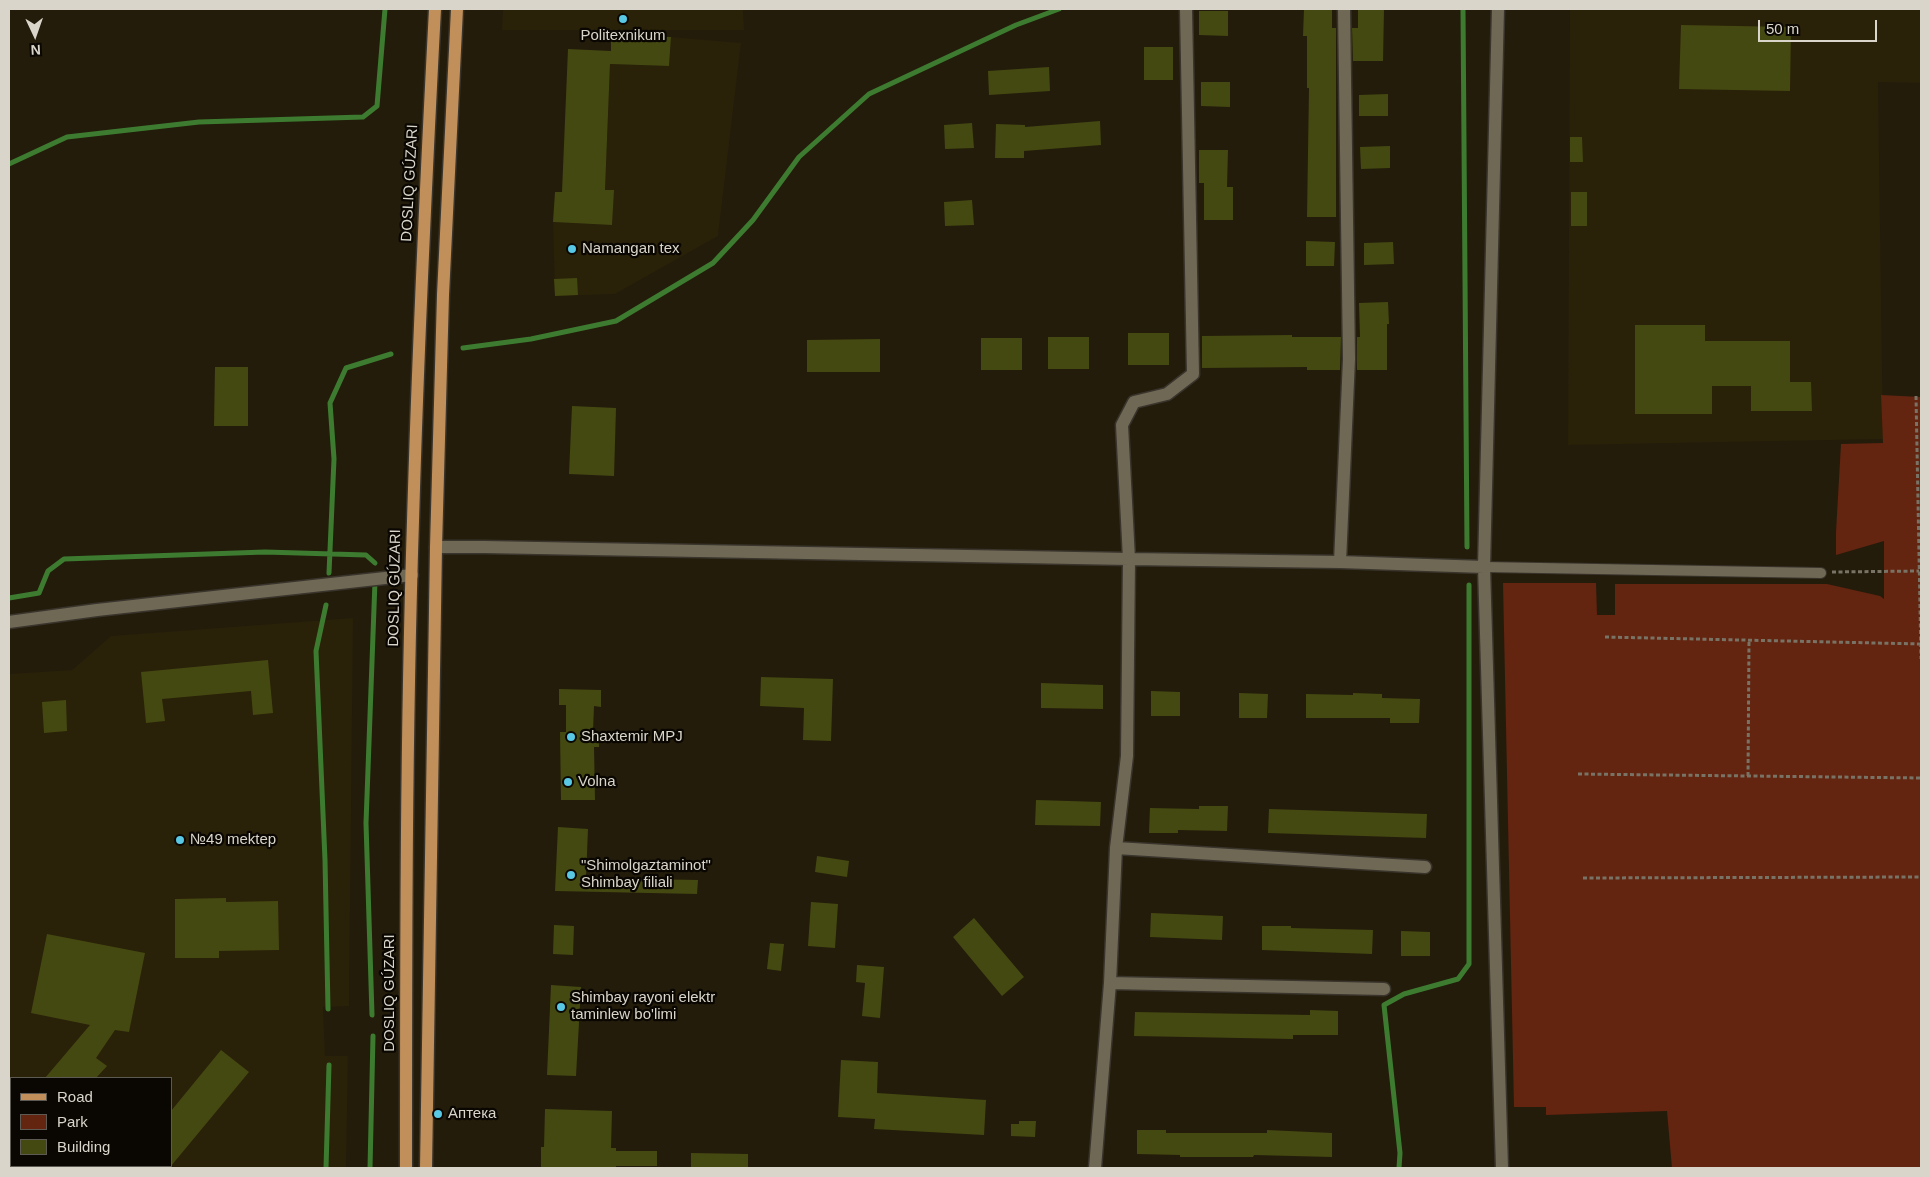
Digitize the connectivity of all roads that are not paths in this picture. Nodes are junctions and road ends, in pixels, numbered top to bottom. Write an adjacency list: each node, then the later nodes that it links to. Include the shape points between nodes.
1 (434, 9): 11 (main road)
2 (457, 9): 6 (main road)
3 (1186, 9): 7 (street, via 1193,374 1166,394 1134,402 1122,425)
4 (1344, 9): 8 (street, via 1349,359)
5 (1498, 9): 9 (street)
6 (436, 547): 7 (street); 18 (main road)
7 (1129, 559): 8 (street); 13 (street, via 1127,756)
8 (1340, 562): 9 (street)
9 (1484, 567): 10 (lane); 20 (street)
10 (1821, 573)
11 (412, 574): 12 (street); 17 (main road)
12 (9, 622)
13 (1116, 848): 14 (street); 15 (street)
14 (1425, 867)
15 (1110, 983): 16 (street); 19 (street)
16 (1384, 989)
17 (406, 1168)
18 (426, 1168)
19 (1095, 1168)
20 (1502, 1168)

